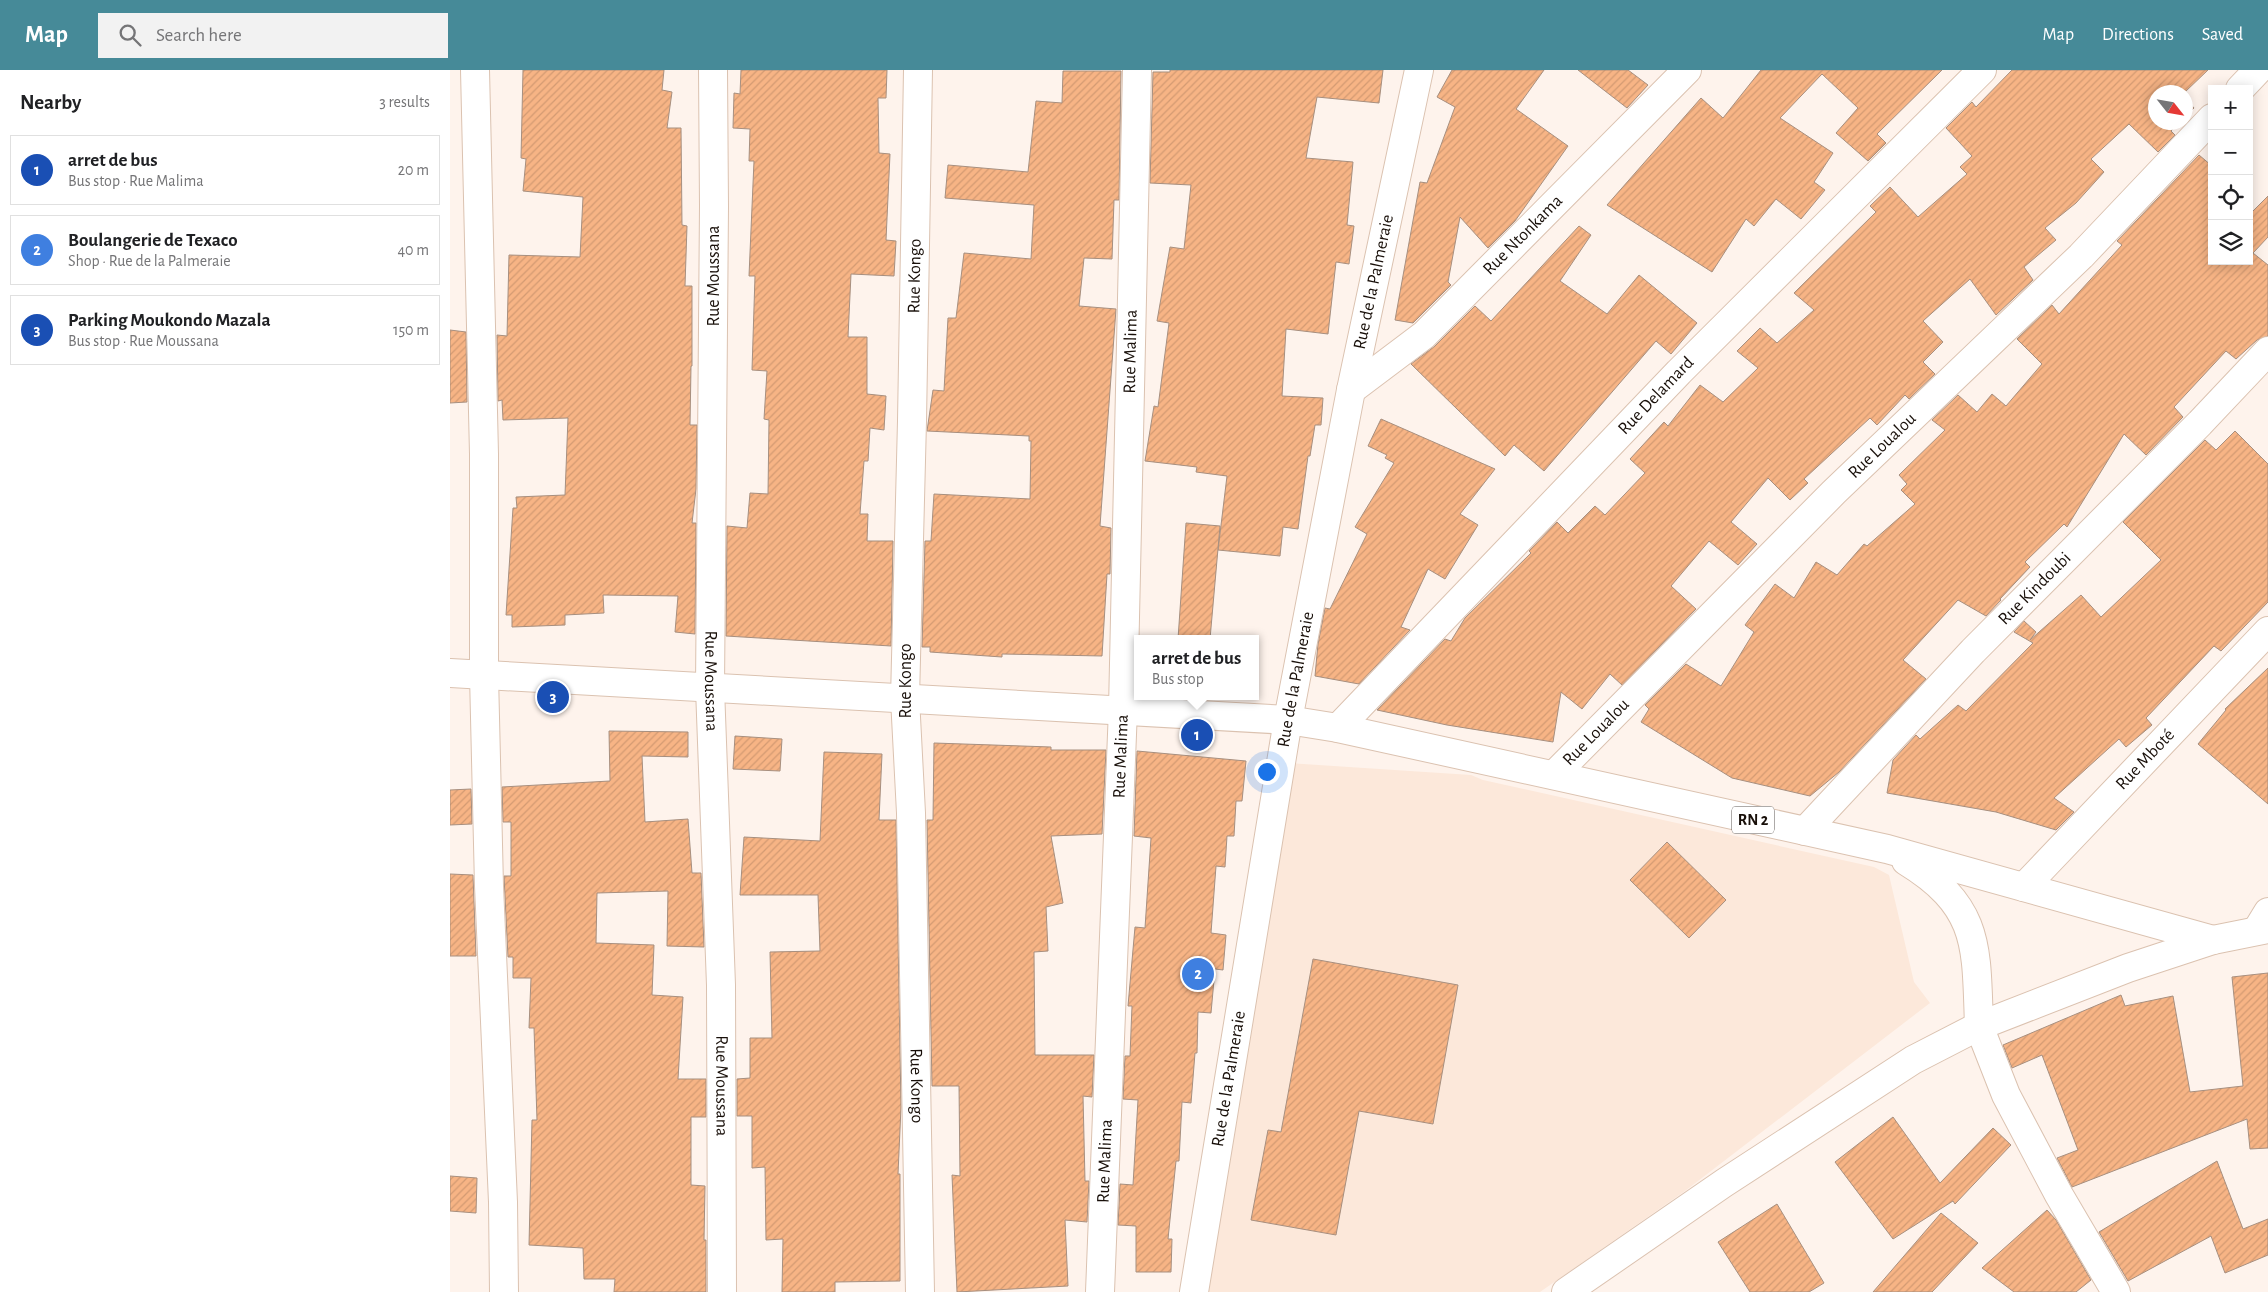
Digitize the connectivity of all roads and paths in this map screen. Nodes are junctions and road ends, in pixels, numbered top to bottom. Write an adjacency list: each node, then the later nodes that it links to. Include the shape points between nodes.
1 (475, 70): 15 (main road)
2 (713, 70): 16 (main road, Rue Moussana)
3 (918, 70): 17 (main road, Rue Kongo)
4 (1137, 70): 18 (main road, Rue Malima)
5 (1420, 70): 12 (main road, Rue de la Palmeraie)
6 (1688, 70): 12 (main road, Rue Ntonkama, via 1424,335)
7 (1982, 70): 20 (main road, Rue Delamard, via 1679,372)
8 (2258, 70): 9 (main road)
9 (2244, 85)
10 (2208, 122): 21 (main road, Rue Loualou, via 2081,256 1834,492)
11 (2268, 351): 22 (main road, Rue Kindoubi, via 1973,650)
12 (1351, 390): 19 (main road, Rue de la Palmeraie)
13 (2268, 631): 24 (main road, Rue Mboté)
14 (450, 673): 15 (main road)
15 (484, 675): 16 (main road); 28 (main road, via 488,886)
16 (710, 688): 17 (main road); 29 (main road, Rue Moussana, via 721,985)
17 (905, 698): 18 (main road); 30 (main road, Rue Kongo, via 912,813)
18 (1123, 709): 19 (main road); 31 (main road, Rue Malima)
19 (1288, 720): 20 (main road, RN 2); 32 (main road, Rue de la Palmeraie)
20 (1338, 728): 21 (main road, RN 2)
21 (1554, 775): 22 (main road, RN 2)
22 (1805, 831): 23 (main road, RN 2)
23 (1887, 849): 24 (main road, RN 2); 27 (main road, via 1928,874 1951,897 1967,920 1975,946)
24 (2024, 887): 26 (main road, RN 2)
25 (2264, 924): 26 (main road, RN 2)
26 (2213, 940): 27 (main road, RN 2, via 2128,968)
27 (1978, 1026): 33 (main road, RN 2, via 1913,1060 1840,1107); 34 (main road, via 2010,1102 2059,1195)
28 (504, 1292)
29 (722, 1292)
30 (920, 1292)
31 (1100, 1292)
32 (1194, 1292)
33 (1566, 1292)
34 (2116, 1292)

